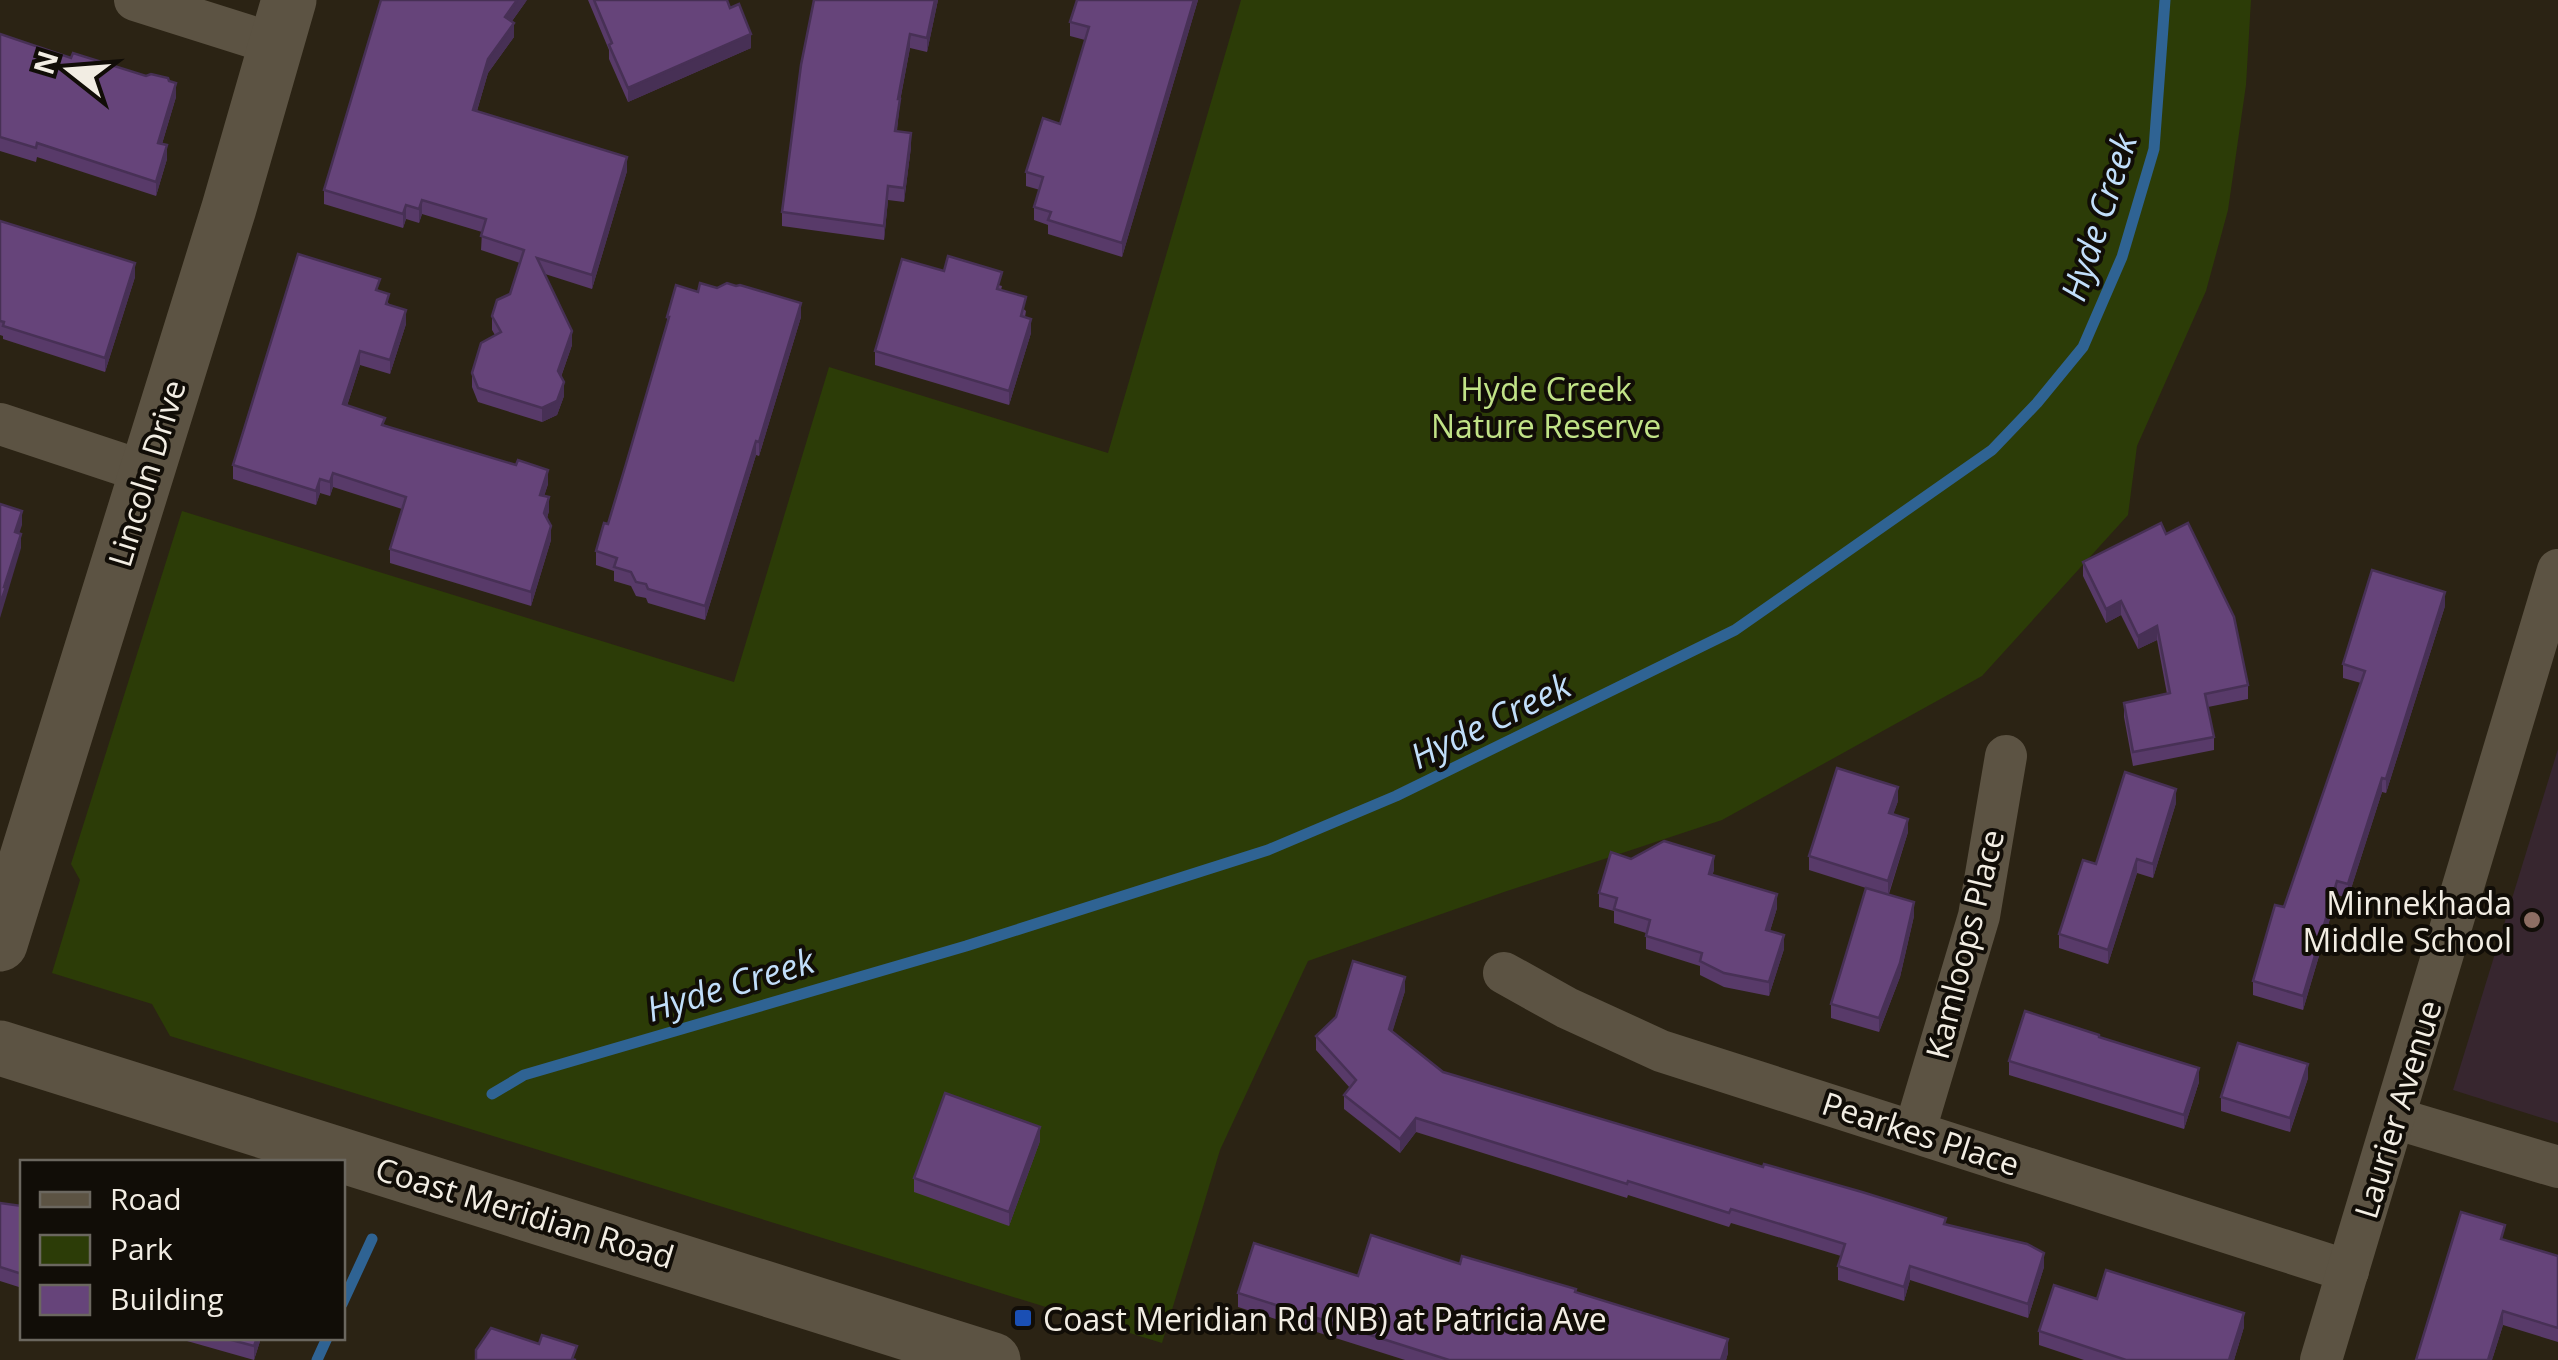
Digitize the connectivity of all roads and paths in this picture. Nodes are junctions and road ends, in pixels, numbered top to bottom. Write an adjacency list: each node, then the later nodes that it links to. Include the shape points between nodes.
1 (135, 0): 2 (street)
2 (283, 22): 4 (main road, Lincoln Drive)
3 (0, 424): 4 (street)
4 (146, 472): 7 (main road, Lincoln Drive)
5 (2558, 570): 10 (street, Laurier Avenue)
6 (2006, 756): 11 (street, Kamloops Place, via 1978,916)
7 (0, 944)
8 (1504, 973): 11 (street, Pearkes Place, via 1661,1051)
9 (0, 1048): 14 (main road, Coast Meridian Road)
10 (2394, 1118): 12 (street); 13 (street, Laurier Avenue)
11 (1915, 1130): 13 (street, Pearkes Place)
12 (2558, 1166)
13 (2348, 1270): 15 (street, Laurier Avenue)
14 (993, 1360)
15 (2321, 1360)

